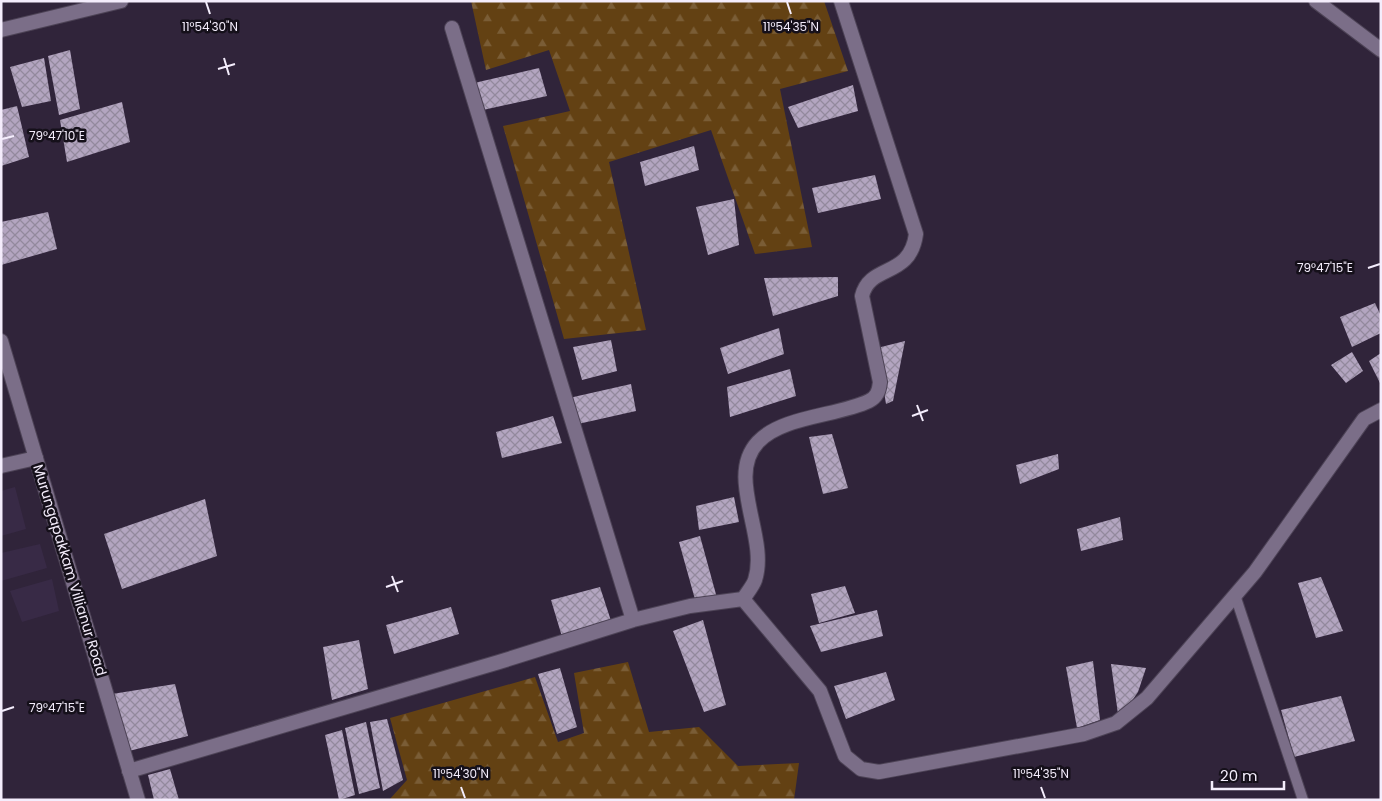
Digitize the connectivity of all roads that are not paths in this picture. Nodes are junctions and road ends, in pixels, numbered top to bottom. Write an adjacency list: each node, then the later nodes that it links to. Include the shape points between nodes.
1 (120, 1): 5 (street)
2 (841, 1): 12 (street, via 916,234 914,247 901,264 864,287 862,296 880,382 879,392 869,400 769,433 757,443 748,460 744,469 758,559 755,580)
3 (1316, 1): 6 (street)
4 (452, 28): 13 (street)
5 (1, 30)
6 (1381, 50)
7 (1, 341): 9 (street, Murungapakkam Villianur Road)
8 (1381, 410): 11 (street, via 1364,419 1255,572)
9 (36, 458): 10 (street); 14 (street, Murungapakkam Villianur Road)
10 (1, 466)
11 (1235, 595): 12 (street, via 1147,698 1116,723 1084,734 879,772 861,769 845,756 820,692); 16 (lane)
12 (744, 599): 13 (street, via 690,606)
13 (633, 620): 14 (street)
14 (129, 771): 15 (street, Murungapakkam Villianur Road)
15 (138, 800)
16 (1303, 800)

